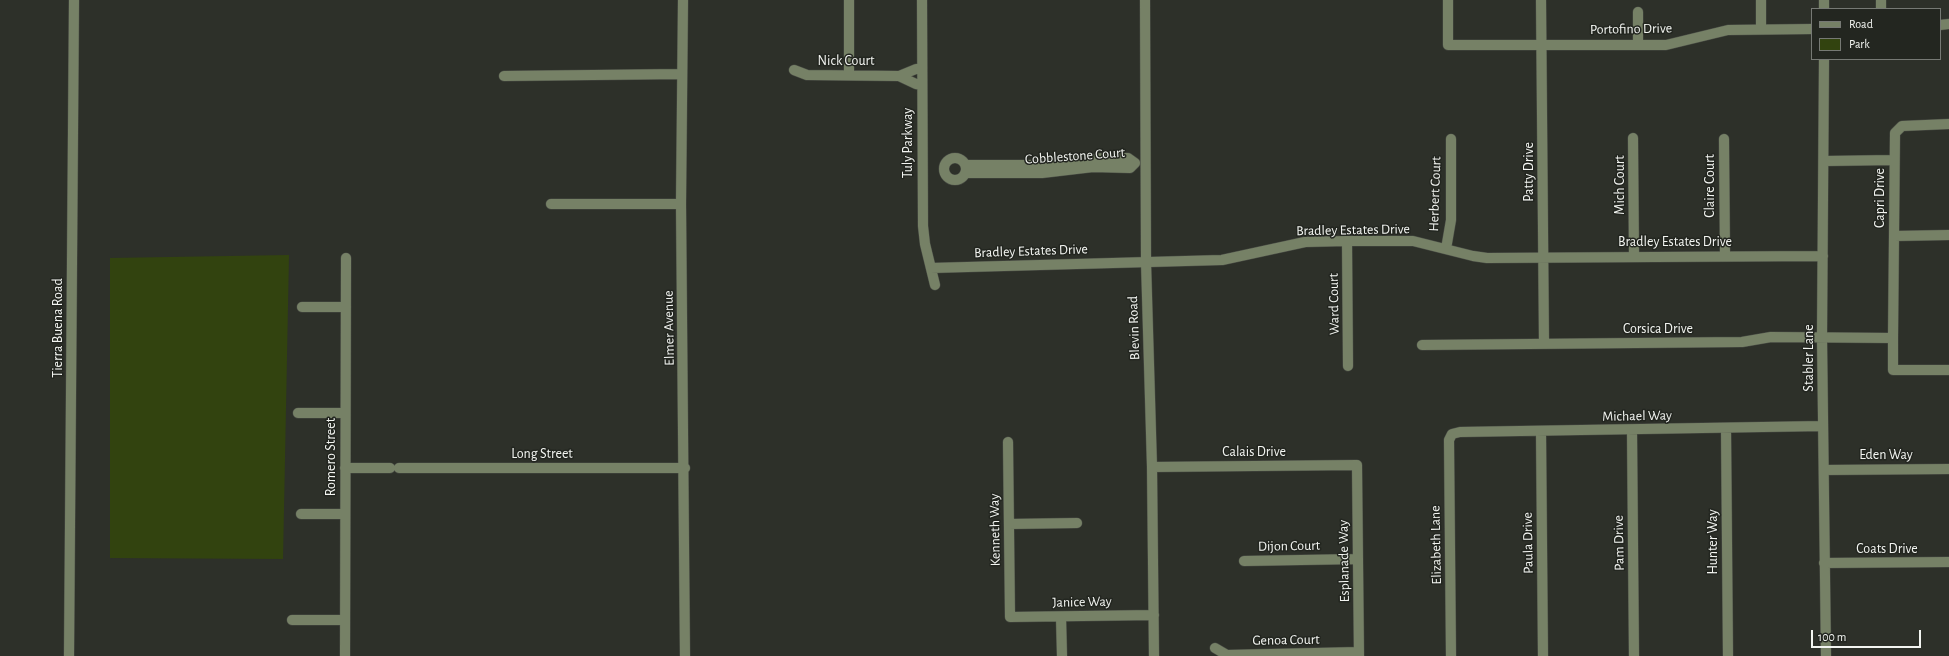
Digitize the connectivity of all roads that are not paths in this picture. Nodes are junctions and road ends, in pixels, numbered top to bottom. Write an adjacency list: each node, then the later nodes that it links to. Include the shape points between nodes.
1 (74, 0): 81 (street, Tierra Buena Road)
2 (683, 0): 17 (street, Elmer Avenue)
3 (849, 0): 18 (street)
4 (922, 0): 15 (street, Tuly Parkway)
5 (1145, 0): 28 (street, Blevin Road)
6 (1448, 0): 12 (street, Portofino Drive, via 1448,45)
7 (1541, 0): 12 (street, Patty Drive)
8 (1760, 0): 10 (street)
9 (1638, 12): 13 (street)
10 (1761, 29): 11 (street, Portofino Drive); 13 (street, Portofino Drive, via 1728,30 1666,45)
11 (1811, 29)
12 (1543, 44): 13 (street, Portofino Drive); 36 (street, Patty Drive)
13 (1638, 45)
14 (1824, 60): 27 (street, Stabler Lane)
15 (922, 69): 20 (street, Nick Court); 21 (street, Tuly Parkway)
16 (794, 70): 18 (street, Nick Court, via 807,75)
17 (682, 74): 19 (street); 31 (street, Elmer Avenue)
18 (849, 75): 20 (street, Nick Court)
19 (504, 76)
20 (898, 76): 21 (street, Nick Court)
21 (922, 85): 42 (street, Tuly Parkway, via 923,226)
22 (1949, 124): 26 (street, Capri Drive, via 1902,126 1895,133)
23 (1633, 138): 37 (street, Mich Court)
24 (1451, 139): 35 (street, Herbert Court, via 1451,220)
25 (1724, 139): 38 (street, Claire Court)
26 (1894, 160): 27 (street, Capri Drive); 33 (street, Capri Drive)
27 (1825, 161): 39 (street, Stabler Lane)
28 (1146, 163): 29 (street, Cobblestone Court, via 1135,163 1128,158 1029,169); 41 (street, Blevin Road)
29 (966, 169)
30 (551, 204): 31 (street)
31 (681, 204): 63 (street, Elmer Avenue)
32 (1949, 235): 33 (street)
33 (1894, 236): 47 (street)
34 (1347, 242): 35 (street, Bradley Estates Drive, via 1413,242); 41 (street, Bradley Estates Drive, via 1305,242 1222,260); 50 (street, Ward Court)
35 (1446, 249): 36 (street, Bradley Estates Drive, via 1487,258)
36 (1542, 256): 37 (street, Bradley Estates Drive); 48 (street, Patty Drive)
37 (1634, 256): 38 (street, Bradley Estates Drive)
38 (1725, 256): 39 (street, Bradley Estates Drive)
39 (1823, 256): 46 (street, Stabler Lane)
40 (346, 258): 45 (street, Romero Street)
41 (1146, 262): 42 (street, Bradley Estates Drive); 61 (street, Blevin Road)
42 (932, 268): 43 (street, Tuly Parkway)
43 (935, 285)
44 (302, 307): 45 (street)
45 (346, 307): 53 (street, Romero Street)
46 (1822, 337): 47 (street, Corsica Drive); 48 (street, Corsica Drive, via 1771,337 1742,342); 54 (street, Stabler Lane)
47 (1893, 338): 51 (street, via 1893,370)
48 (1544, 344): 49 (street, Corsica Drive)
49 (1422, 345)
50 (1348, 366)
51 (1949, 370)
52 (298, 413): 53 (street)
53 (345, 413): 62 (street, Romero Street)
54 (1823, 426): 55 (street, Michael Way); 65 (street, Stabler Lane)
55 (1726, 428): 56 (street, Michael Way); 89 (street, Hunter Way)
56 (1632, 430): 57 (street, Michael Way); 88 (street, Pam Drive)
57 (1541, 431): 58 (street, Michael Way); 87 (street, Paula Drive)
58 (1452, 434): 86 (street, Elizabeth Lane, via 1449,440)
59 (1008, 442): 69 (street, Kenneth Way)
60 (1357, 465): 61 (street, Calais Drive); 70 (street, Esplanade Way)
61 (1152, 467): 74 (street, Blevin Road)
62 (345, 468): 63 (street, Long Street); 67 (street, Romero Street)
63 (684, 468): 83 (street, Elmer Avenue)
64 (1949, 469): 65 (street, Eden Way)
65 (1824, 470): 73 (street, Stabler Lane)
66 (301, 514): 67 (street)
67 (345, 514): 78 (street, Romero Street)
68 (1077, 523): 69 (street)
69 (1009, 524): 76 (street, Kenneth Way)
70 (1358, 560): 71 (street, Dijon Court); 80 (street, Esplanade Way)
71 (1244, 561)
72 (1949, 562): 73 (street, Coats Drive)
73 (1824, 563): 90 (street, Stabler Lane)
74 (1154, 614): 75 (street, Janice Way); 85 (street, Blevin Road)
75 (1061, 617): 76 (street, Janice Way); 84 (street)
76 (1010, 618)
77 (292, 620): 78 (street)
78 (345, 620): 82 (street, Romero Street)
79 (1215, 648): 80 (street, Genoa Court, via 1227,655)
80 (1359, 654)
81 (69, 656)
82 (344, 656)
83 (685, 656)
84 (1062, 656)
85 (1154, 656)
86 (1451, 656)
87 (1543, 656)
88 (1634, 656)
89 (1728, 656)
90 (1826, 656)

